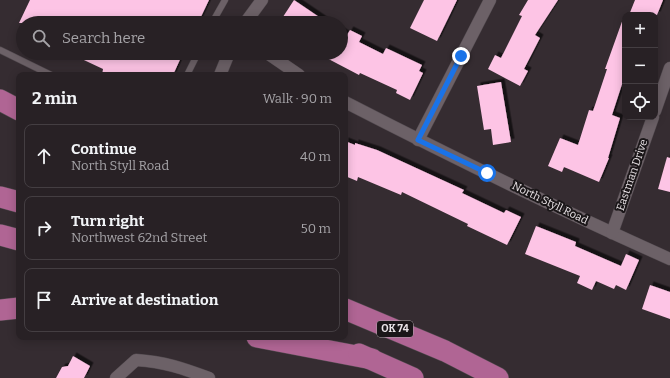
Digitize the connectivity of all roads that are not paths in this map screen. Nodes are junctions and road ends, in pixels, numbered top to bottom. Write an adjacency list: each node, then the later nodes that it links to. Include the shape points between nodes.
1 (225, 0): 4 (lane)
2 (262, 0): 5 (street)
3 (490, 0): 22 (street)
4 (216, 16)
5 (250, 16)
6 (0, 50): 7 (lane)
7 (16, 58)
8 (20, 60): 13 (lane)
9 (194, 60): 14 (lane)
10 (226, 60): 15 (street)
11 (277, 60): 16 (street)
12 (670, 68): 18 (street)
13 (45, 72)
14 (188, 72)
15 (221, 72)
16 (295, 72)
17 (0, 100): 20 (highway)
18 (658, 102)
19 (348, 104): 22 (street, North Styll Road)
20 (16, 108)
21 (652, 120): 25 (street, Eastman Drive)
22 (418, 140): 25 (street, North Styll Road)
23 (0, 197): 24 (highway)
24 (16, 201)
25 (612, 233): 28 (street, North Styll Road)
26 (0, 235): 27 (highway)
27 (16, 239)
28 (670, 259)
29 (348, 295): 35 (highway)
30 (16, 308): 31 (highway)
31 (0, 310)
32 (348, 310): 35 (highway, OK 74)
33 (273, 340): 36 (highway)
34 (325, 340): 36 (highway)
35 (445, 351): 40 (highway, OK 74)
36 (372, 359): 39 (highway)
37 (116, 378): 38 (street, via 136,360 182,367)
38 (209, 378)
39 (413, 378)
40 (498, 378)

